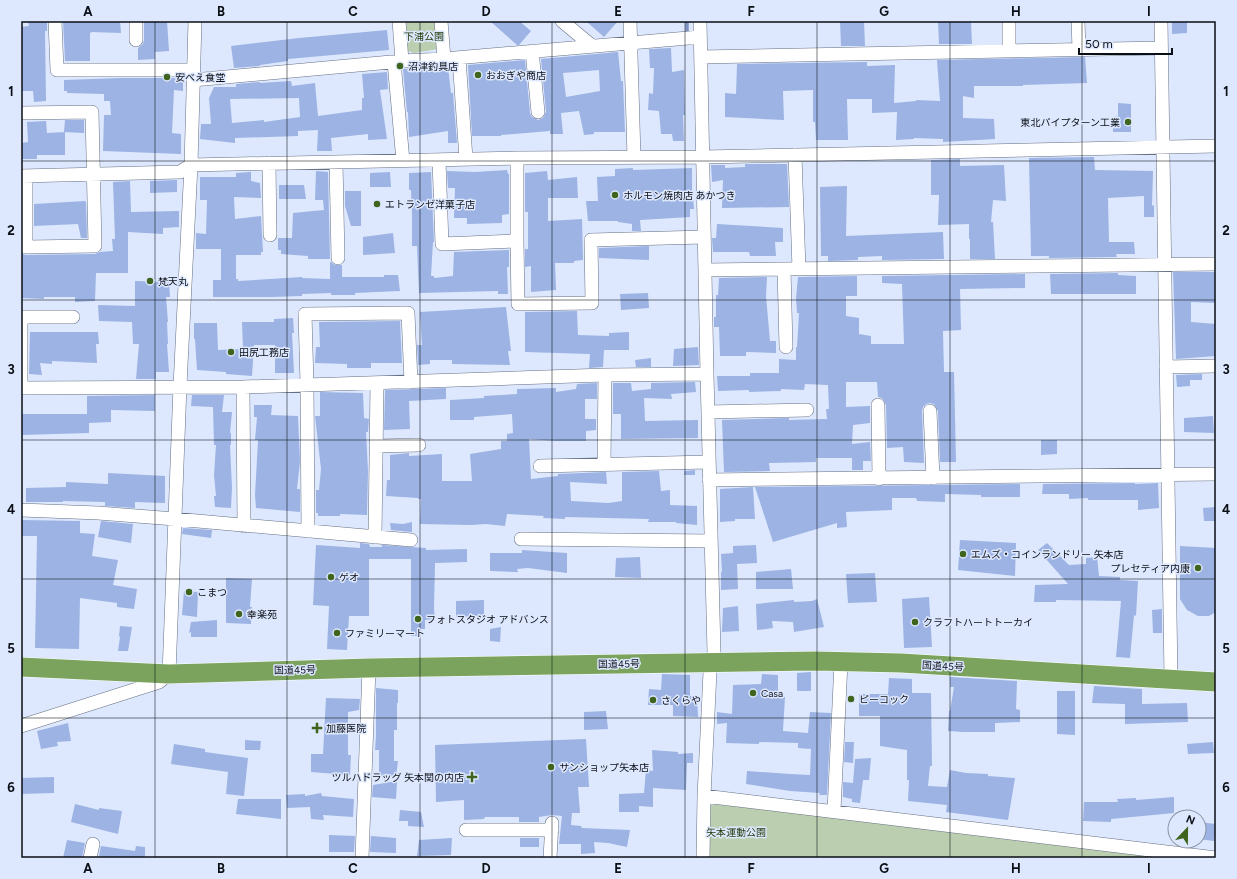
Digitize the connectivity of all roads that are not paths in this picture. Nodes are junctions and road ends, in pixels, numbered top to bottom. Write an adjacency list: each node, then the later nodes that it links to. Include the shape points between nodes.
1 (56, 21): 24 (street, via 56,70)
2 (136, 21): 13 (street)
3 (195, 21): 24 (street)
4 (399, 21): 23 (street)
5 (441, 21): 22 (street)
6 (562, 21): 15 (street)
7 (630, 21): 14 (street)
8 (700, 21): 12 (street)
9 (1009, 21): 18 (street)
10 (1078, 21): 17 (street)
11 (1161, 21): 16 (street)
12 (700, 38): 14 (street); 20 (street)
13 (136, 40)
14 (630, 42): 15 (street); 30 (street)
15 (592, 46): 19 (street)
16 (1161, 48): 17 (street); 28 (street)
17 (1079, 49): 18 (street)
18 (1009, 50): 20 (street)
19 (532, 51): 21 (street); 25 (street)
20 (701, 57): 31 (street)
21 (459, 58): 22 (street); 33 (street)
22 (444, 59): 23 (street)
23 (398, 61): 24 (street); 35 (street)
24 (193, 75): 38 (street)
25 (538, 112)
26 (21, 113): 39 (street, via 92,112)
27 (1216, 146): 28 (street)
28 (1163, 148): 29 (street); 46 (street)
29 (795, 155): 31 (street); 48 (street)
30 (634, 157): 31 (street); 32 (street)
31 (703, 157): 42 (street)
32 (517, 158): 33 (street); 43 (street)
33 (466, 159): 34 (street)
34 (439, 160): 35 (street); 43 (street, via 442,244)
35 (402, 161): 36 (street)
36 (336, 162): 37 (street); 44 (street)
37 (269, 163): 38 (street); 41 (street)
38 (191, 165): 39 (street, via 180,172); 59 (street)
39 (93, 174): 40 (street); 40 (street, via 95,246 26,246)
40 (24, 176)
41 (270, 235)
42 (704, 237): 43 (street, via 591,240 592,303 518,304); 49 (street)
43 (517, 241)
44 (338, 258)
45 (1216, 264): 46 (street)
46 (1164, 265): 48 (street); 53 (street)
47 (784, 269): 48 (street); 49 (street); 51 (street)
48 (799, 269)
49 (705, 270): 54 (street)
50 (73, 317): 61 (street, via 21,317)
51 (786, 347)
52 (1216, 366): 53 (street)
53 (1166, 367): 72 (street)
54 (706, 374): 55 (street); 64 (street)
55 (605, 375): 56 (street); 69 (street)
56 (411, 382): 57 (street); 58 (street, via 408,313 305,314)
57 (376, 383): 58 (street); 67 (street)
58 (307, 384): 60 (street); 79 (street)
59 (180, 386): 60 (street); 61 (street); 77 (street)
60 (243, 386): 78 (street)
61 (21, 388)
62 (878, 405): 74 (street)
63 (807, 410): 64 (street)
64 (708, 412): 68 (street)
65 (930, 412): 73 (street)
66 (420, 445): 67 (street)
67 (376, 446): 80 (street)
68 (708, 462): 69 (street); 75 (street)
69 (604, 463): 70 (street)
70 (540, 466)
71 (1216, 474): 72 (street)
72 (1168, 475): 73 (street); 89 (street)
73 (933, 478): 74 (street)
74 (879, 479): 75 (street)
75 (709, 480): 83 (street)
76 (21, 510): 77 (street)
77 (175, 519): 78 (street); 88 (street)
78 (244, 526): 79 (street)
79 (308, 531): 80 (street)
80 (375, 537): 82 (street)
81 (521, 539): 83 (street)
82 (411, 540)
83 (711, 541): 84 (street, via 714,652)
84 (712, 662): 85 (highway, 国道45号); 87 (highway, 国道45号); 92 (street)
85 (841, 662): 89 (highway, 国道45号, via 901,663); 93 (street)
86 (21, 667): 88 (highway, 国道45号)
87 (369, 668): 88 (highway, 国道45号); 97 (street)
88 (169, 674): 91 (street, via 159,682)
89 (1170, 679): 90 (highway, 国道45号)
90 (1216, 682)
91 (21, 726)
92 (704, 796): 93 (street); 99 (street)
93 (834, 811): 100 (street)
94 (466, 830): 98 (street, via 552,826)
95 (92, 844): 96 (street)
96 (90, 858)
97 (362, 858)
98 (550, 858)
99 (703, 858)
100 (1216, 858)

